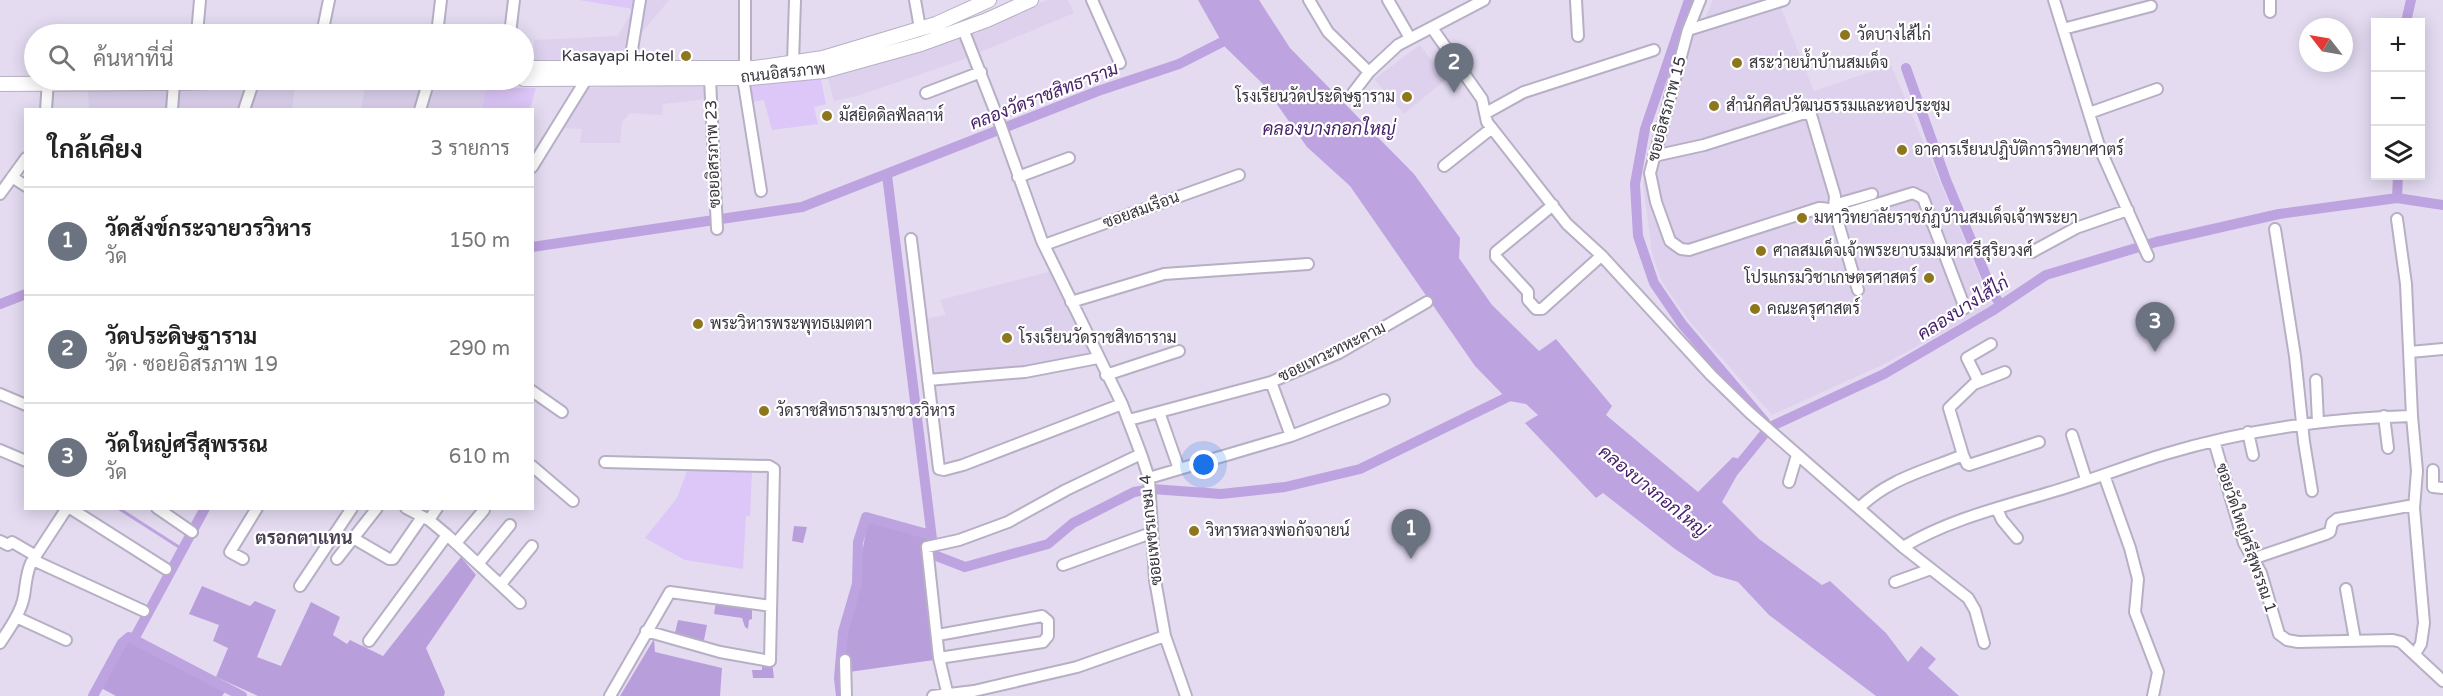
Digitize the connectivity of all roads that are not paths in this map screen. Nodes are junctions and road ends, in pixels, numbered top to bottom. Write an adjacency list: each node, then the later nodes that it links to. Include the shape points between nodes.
1 (200, 0): 24 (street)
2 (329, 0): 25 (street)
3 (441, 0): 26 (street)
4 (514, 0): 27 (street)
5 (640, 0): 39 (street)
6 (745, 0): 42 (street)
7 (795, 0): 36 (street)
8 (915, 0): 28 (street)
9 (989, 0): 23 (main road)
10 (1031, 0): 30 (main road, ถนนอิสรภาพ)
11 (1092, 0): 37 (street)
12 (1309, 0): 41 (street, via 1328,32)
13 (1388, 0): 34 (street)
14 (1484, 0): 20 (street)
15 (1576, 0): 33 (street)
16 (1700, 0): 32 (street, ซอยอิสรภาพ 15)
17 (1784, 0): 32 (street)
18 (2054, 0): 31 (street)
19 (2270, 0): 22 (street)
20 (1469, 3): 29 (street)
21 (2151, 6): 31 (street)
22 (2270, 12)
23 (959, 13): 28 (main road); 30 (main road)
24 (198, 24)
25 (324, 24)
26 (438, 24)
27 (511, 24)
28 (920, 28): 36 (main road, via 823,58)
29 (1432, 28): 34 (street); 61 (street, via 1482,99)
30 (963, 29): 40 (street, ซอยเพชรเกษม 4); 42 (main road, ถนนอิสรภาพ, via 824,71)
31 (2063, 29): 62 (street)
32 (1688, 30): 64 (street, ซอยอิสรภาพ 15)
33 (1578, 36)
34 (1410, 38): 41 (street)
35 (1654, 50): 61 (street, via 1524,92)
36 (793, 63): 42 (main road)
37 (1119, 63)
38 (534, 68): 39 (main road)
39 (629, 68): 42 (main road)
40 (981, 72): 55 (street); 71 (street, ซอยเพชรเกษม 4)
41 (1369, 72): 56 (street)
42 (744, 73): 46 (main road, ถนนอิสรภาพ); 73 (street)
43 (0, 75): 44 (main road)
44 (24, 75)
45 (587, 78): 46 (main road, ถนนอิสรภาพ); 47 (main road, ถนนอิสรภาพ); 67 (street)
46 (710, 78): 80 (street, ซอยอิสรภาพ 23)
47 (534, 79)
48 (24, 82): 49 (main road)
49 (0, 84)
50 (47, 90): 57 (street)
51 (173, 90): 58 (street)
52 (251, 90): 59 (street)
53 (426, 90): 60 (street)
54 (2157, 90): 62 (street)
55 (926, 93)
56 (1353, 93)
57 (46, 108)
58 (172, 108)
59 (245, 108)
60 (421, 108)
61 (1486, 112): 63 (street)
62 (2089, 113): 78 (street, via 2100,149)
63 (1492, 128): 68 (street); 76 (street)
64 (1654, 156): 77 (street, via 1808,113 1817,129); 77 (street, ซอยอิสรภาพ 15, via 1650,173 1656,202 1670,241 1681,249 1689,250 1819,208)
65 (1069, 158): 71 (street)
66 (24, 161): 70 (street)
67 (534, 164)
68 (1444, 166)
69 (1239, 175): 83 (street, ซอยสมเรือน)
70 (12, 177): 72 (street); 74 (street)
71 (1018, 177): 83 (street, ซอยเพชรเกษม 4)
72 (24, 185)
73 (761, 191)
74 (0, 194)
75 (1872, 194): 77 (street)
76 (1553, 206): 86 (street); 86 (street, via 1498,248 1496,254 1528,292 1526,298 1536,309 1545,307)
77 (1835, 209): 88 (street); 91 (street, via 1845,214 1908,194 1923,198)
78 (2128, 210): 84 (street); 85 (street, via 2076,228)
79 (2397, 219): 95 (street)
80 (717, 229)
81 (2275, 229): 114 (street)
82 (911, 239): 99 (street)
83 (1044, 245): 89 (street, ซอยเพชรเกษม 4)
84 (2144, 250)
85 (2032, 252)
86 (1601, 256): 123 (street, via 1711,375)
87 (1308, 264): 89 (street, via 1164,274)
88 (1858, 290)
89 (1071, 302): 96 (street, ซอยเพชรเกษม 4)
90 (1428, 302): 101 (street, ซอยเทวะทหะคาม, via 1339,352)
91 (1965, 308)
92 (1991, 344): 102 (street, via 1967,358)
93 (2443, 349): 95 (street)
94 (1179, 351): 98 (street)
95 (2410, 352): 111 (street)
96 (1098, 358): 98 (street, ซอยเพชรเกษม 4); 99 (street, via 1025,372)
97 (2005, 372): 102 (street)
98 (1106, 375): 107 (street, ซอยเพชรเกษม 4)
99 (928, 380): 107 (street, via 937,464 943,470)
100 (2316, 380): 113 (street)
101 (1271, 382): 109 (street, ซอยเทวะทหะคาม); 117 (street)
102 (1978, 382): 124 (street, via 1949,409)
103 (534, 392): 108 (street)
104 (0, 394): 106 (street)
105 (1384, 400): 117 (street)
106 (24, 404)
107 (1122, 404): 112 (street, ซอยเพชรเกษม 4)
108 (562, 412)
109 (1159, 412): 112 (street, ซอยเทวะทหะคาม); 129 (street)
110 (2384, 416): 111 (street); 113 (street); 120 (street)
111 (2412, 416): 131 (street)
112 (1129, 420): 122 (street, ซอยเพชรเกษม 4)
113 (2318, 422): 114 (street)
114 (2302, 425): 115 (street); 137 (street)
115 (2248, 432): 118 (street); 125 (street)
116 (2072, 435): 133 (street)
117 (1291, 436): 129 (street)
118 (2214, 441): 132 (street); 164 (street, ซอยวัดใหญ่ศรีสุพรรณ 1)
119 (2039, 442): 124 (street, via 1970,465)
120 (2388, 448)
121 (0, 450): 126 (street)
122 (1141, 454): 134 (street, ซอยเพชรเกษม 4); 178 (street, via 1008,522 926,549)
123 (1797, 455): 135 (street); 140 (street)
124 (1963, 455): 140 (street, via 1890,484)
125 (2253, 455)
126 (24, 461)
127 (605, 462): 174 (street, via 772,467)
128 (534, 468): 138 (street)
129 (1179, 469): 134 (street)
130 (2438, 470): 131 (street); 136 (street, via 2433,487)
131 (2417, 471): 139 (street)
132 (2104, 475): 133 (street); 195 (street, via 2138,579 2135,612 2158,672)
133 (2086, 479): 141 (street)
134 (1149, 482): 154 (street, ซอยเพชรเกษม 4)
135 (1790, 482)
136 (2443, 488)
137 (2312, 491)
138 (573, 501)
139 (2414, 505): 164 (street, via 2337,519 2326,534); 185 (street, via 2424,623)
140 (1860, 508): 160 (street)
141 (1997, 508): 156 (street); 160 (street, via 1953,522)
142 (68, 510): 161 (street)
143 (72, 510): 167 (street)
144 (160, 510): 153 (street)
145 (255, 510): 162 (street, via 231,550)
146 (351, 510): 171 (street)
147 (374, 510): 155 (street)
148 (410, 510): 151 (street)
149 (435, 510): 151 (street)
150 (484, 510): 157 (street)
151 (426, 519): 155 (street, via 393,559); 157 (street)
152 (510, 525): 165 (street)
153 (192, 532)
154 (1151, 533): 166 (street); 179 (street, ซอยเพชรเกษม 4)
155 (353, 538): 163 (street)
156 (2017, 538)
157 (452, 539): 165 (street); 182 (street)
158 (0, 540): 161 (street, via 8,545 12,542)
159 (532, 546): 170 (street)
160 (1903, 547): 168 (street)
161 (35, 558): 175 (street); 176 (street, via 27,571 24,597)
162 (243, 559)
163 (337, 559)
164 (2252, 559): 181 (street, ซอยวัดใหญ่ศรีสุพรรณ 1, via 2261,573 2279,634 2298,642)
165 (478, 564): 170 (street)
166 (1063, 565)
167 (166, 569)
168 (1931, 569): 169 (street); 184 (street, via 1968,598)
169 (1895, 582)
170 (501, 584): 173 (street)
171 (300, 585)
172 (2346, 589): 181 (street)
173 (520, 603)
174 (771, 606): 177 (street, via 670,592); 177 (street, via 770,661 720,652)
175 (144, 611)
176 (16, 617): 180 (street); 183 (street)
177 (646, 631): 191 (street)
178 (938, 635): 186 (street); 186 (street, via 1042,616 1048,621 1048,636 1043,642)
179 (1165, 636): 189 (street, via 1077,667); 194 (street, ซอยเพชรเกษม 4)
180 (66, 640)
181 (2355, 640): 185 (street, ซอยวัดใหญ่ศรีสุพรรณ 1, via 2394,640)
182 (369, 641)
183 (0, 643)
184 (1984, 643)
185 (2415, 654): 188 (street, ซอยวัดใหญ่ศรีสุพรรณ 1)
186 (939, 658): 190 (street)
187 (845, 660): 192 (street)
188 (2443, 681)
189 (974, 693): 190 (street)
190 (947, 695): 193 (street)
191 (610, 696)
192 (846, 696)
193 (933, 696)
194 (1186, 696)
195 (2153, 696)

